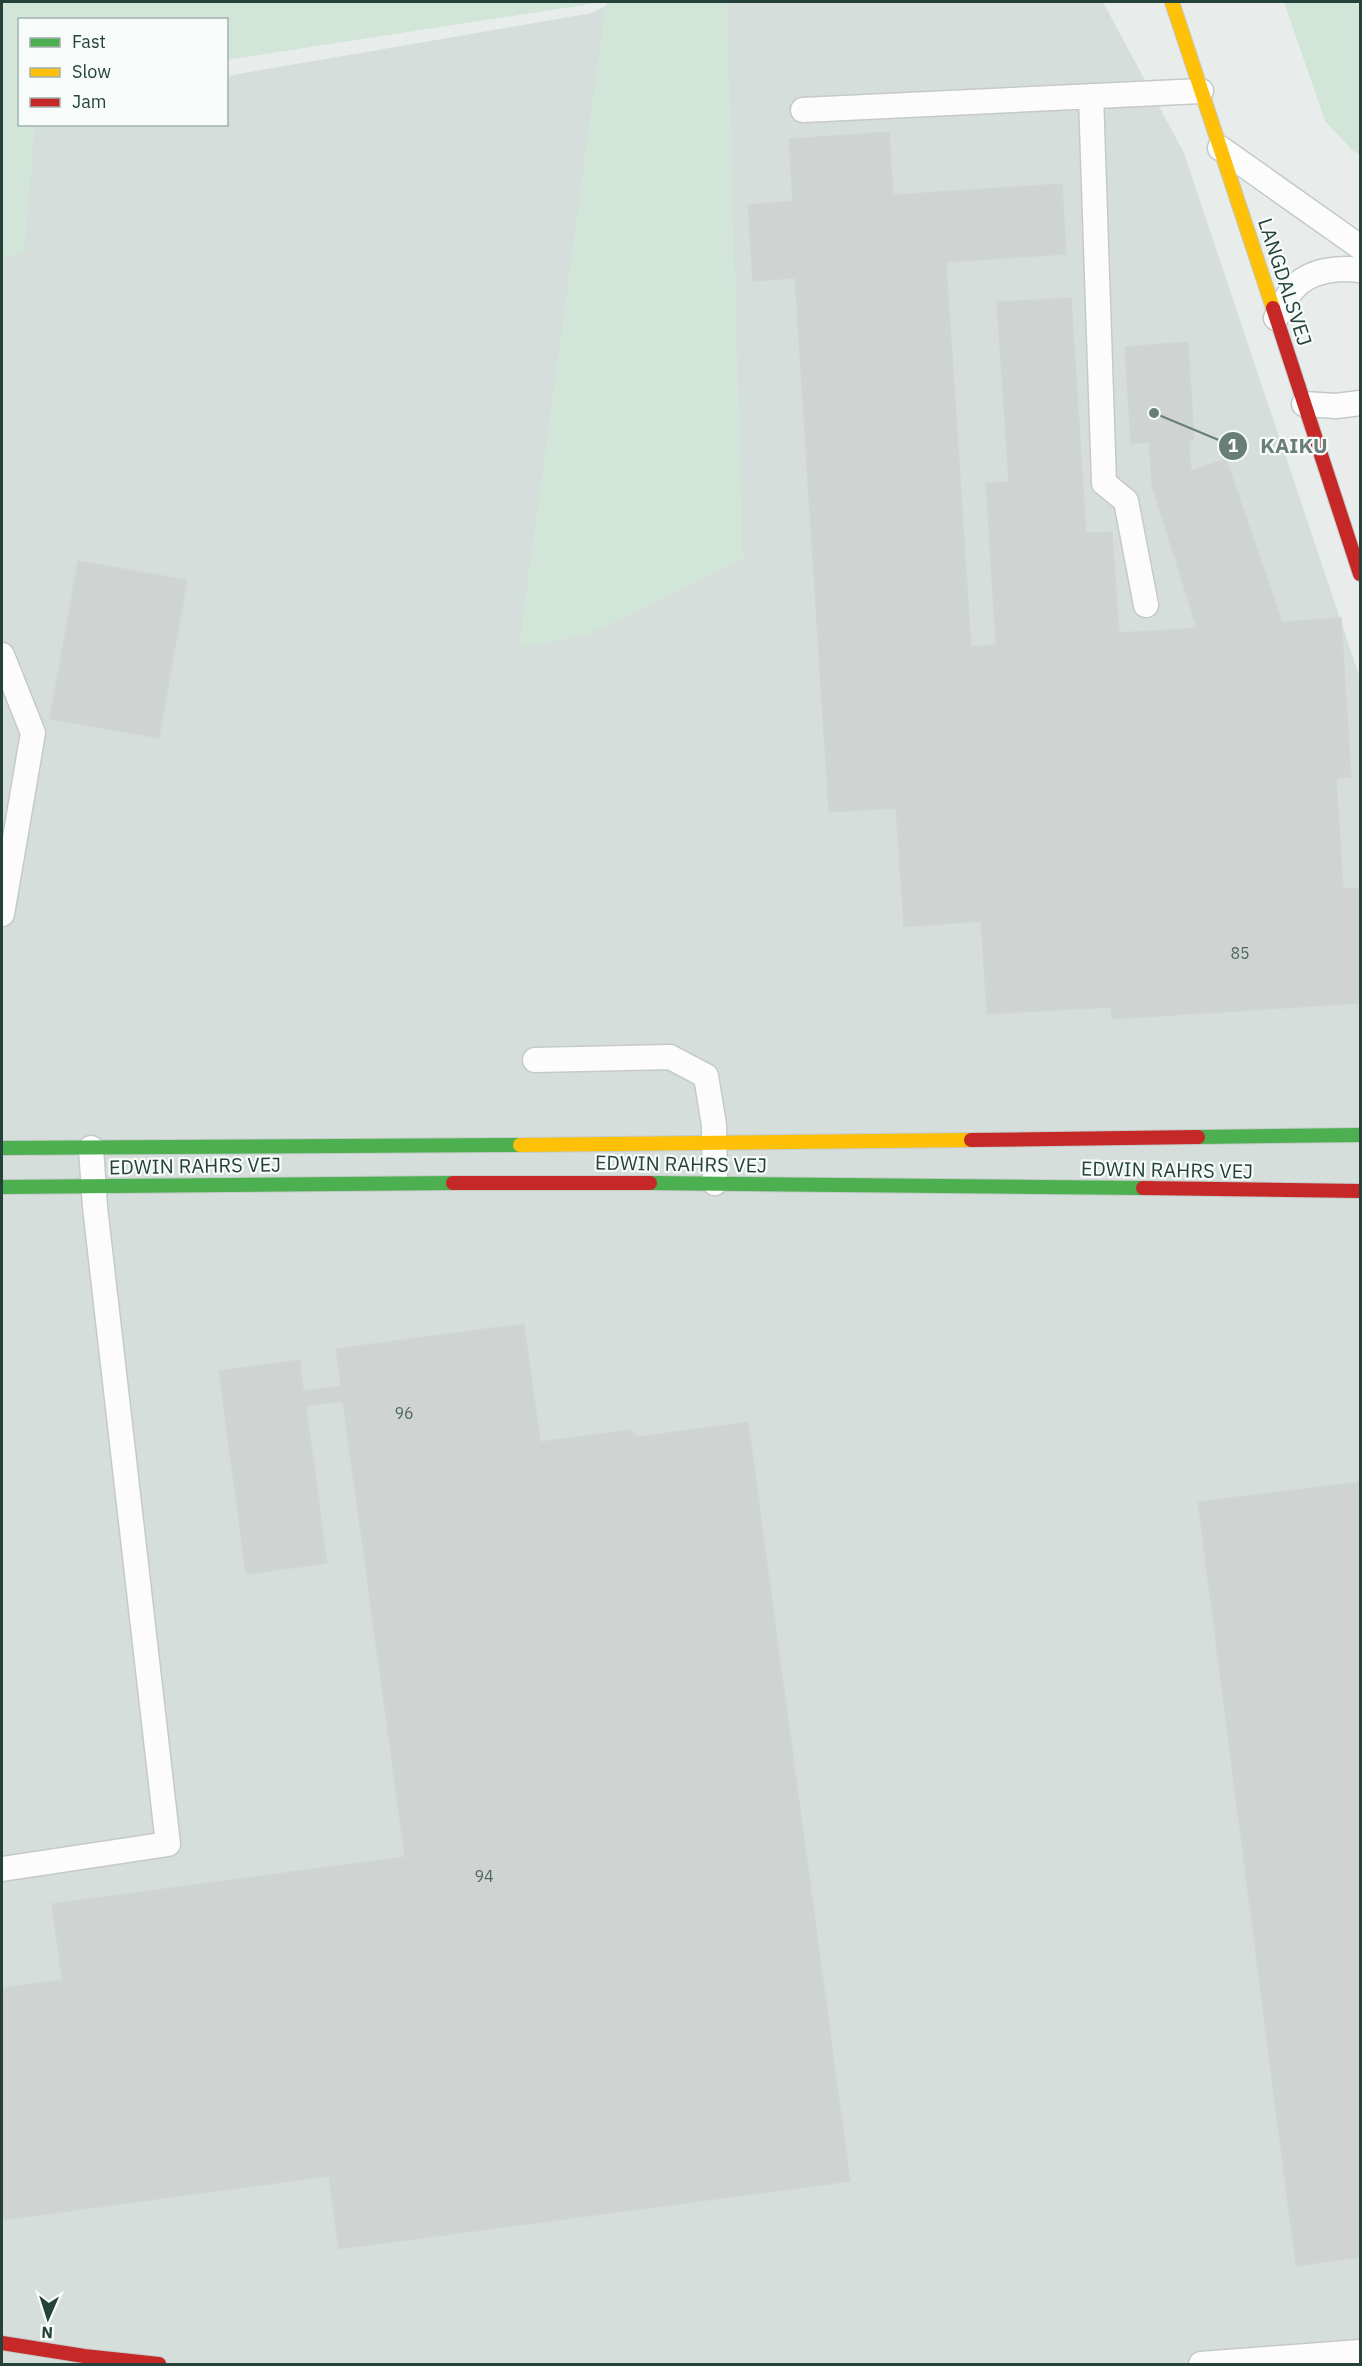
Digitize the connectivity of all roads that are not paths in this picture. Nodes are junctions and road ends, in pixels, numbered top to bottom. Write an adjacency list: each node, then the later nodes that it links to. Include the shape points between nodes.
1 (1172, 2): 2 (street, LANGDALSVEJ)
2 (1202, 91): 3 (lane); 5 (street, LANGDALSVEJ)
3 (1091, 96): 4 (lane); 12 (lane, via 1104,483 1126,501)
4 (803, 110)
5 (1221, 148): 6 (lane); 8 (street, LANGDALSVEJ)
6 (1360, 247)
7 (1360, 270): 8 (lane, via 1340,269 1308,277 1293,288)
8 (1276, 318): 10 (street, LANGDALSVEJ)
9 (1360, 403): 10 (lane)
10 (1304, 404): 11 (street, LANGDALSVEJ)
11 (1360, 574)
12 (1146, 605)
13 (2, 655): 14 (lane, via 33,733)
14 (2, 914)
15 (535, 1060): 17 (lane, via 669,1058 706,1076)
16 (1360, 1135): 17 (street, EDWIN RAHRS VEJ)
17 (715, 1142): 19 (street, EDWIN RAHRS VEJ); 20 (lane)
18 (2, 1148): 19 (street, EDWIN RAHRS VEJ)
19 (91, 1148): 21 (lane)
20 (715, 1183): 21 (street, EDWIN RAHRS VEJ); 23 (street, EDWIN RAHRS VEJ)
21 (94, 1186): 22 (street, EDWIN RAHRS VEJ); 24 (lane, via 168,1844)
22 (2, 1187)
23 (1360, 1191)
24 (2, 1869)
25 (2, 2343): 27 (street)
26 (1360, 2352): 29 (lane)
27 (84, 2360): 28 (street)
28 (159, 2364)
29 (1201, 2364)

